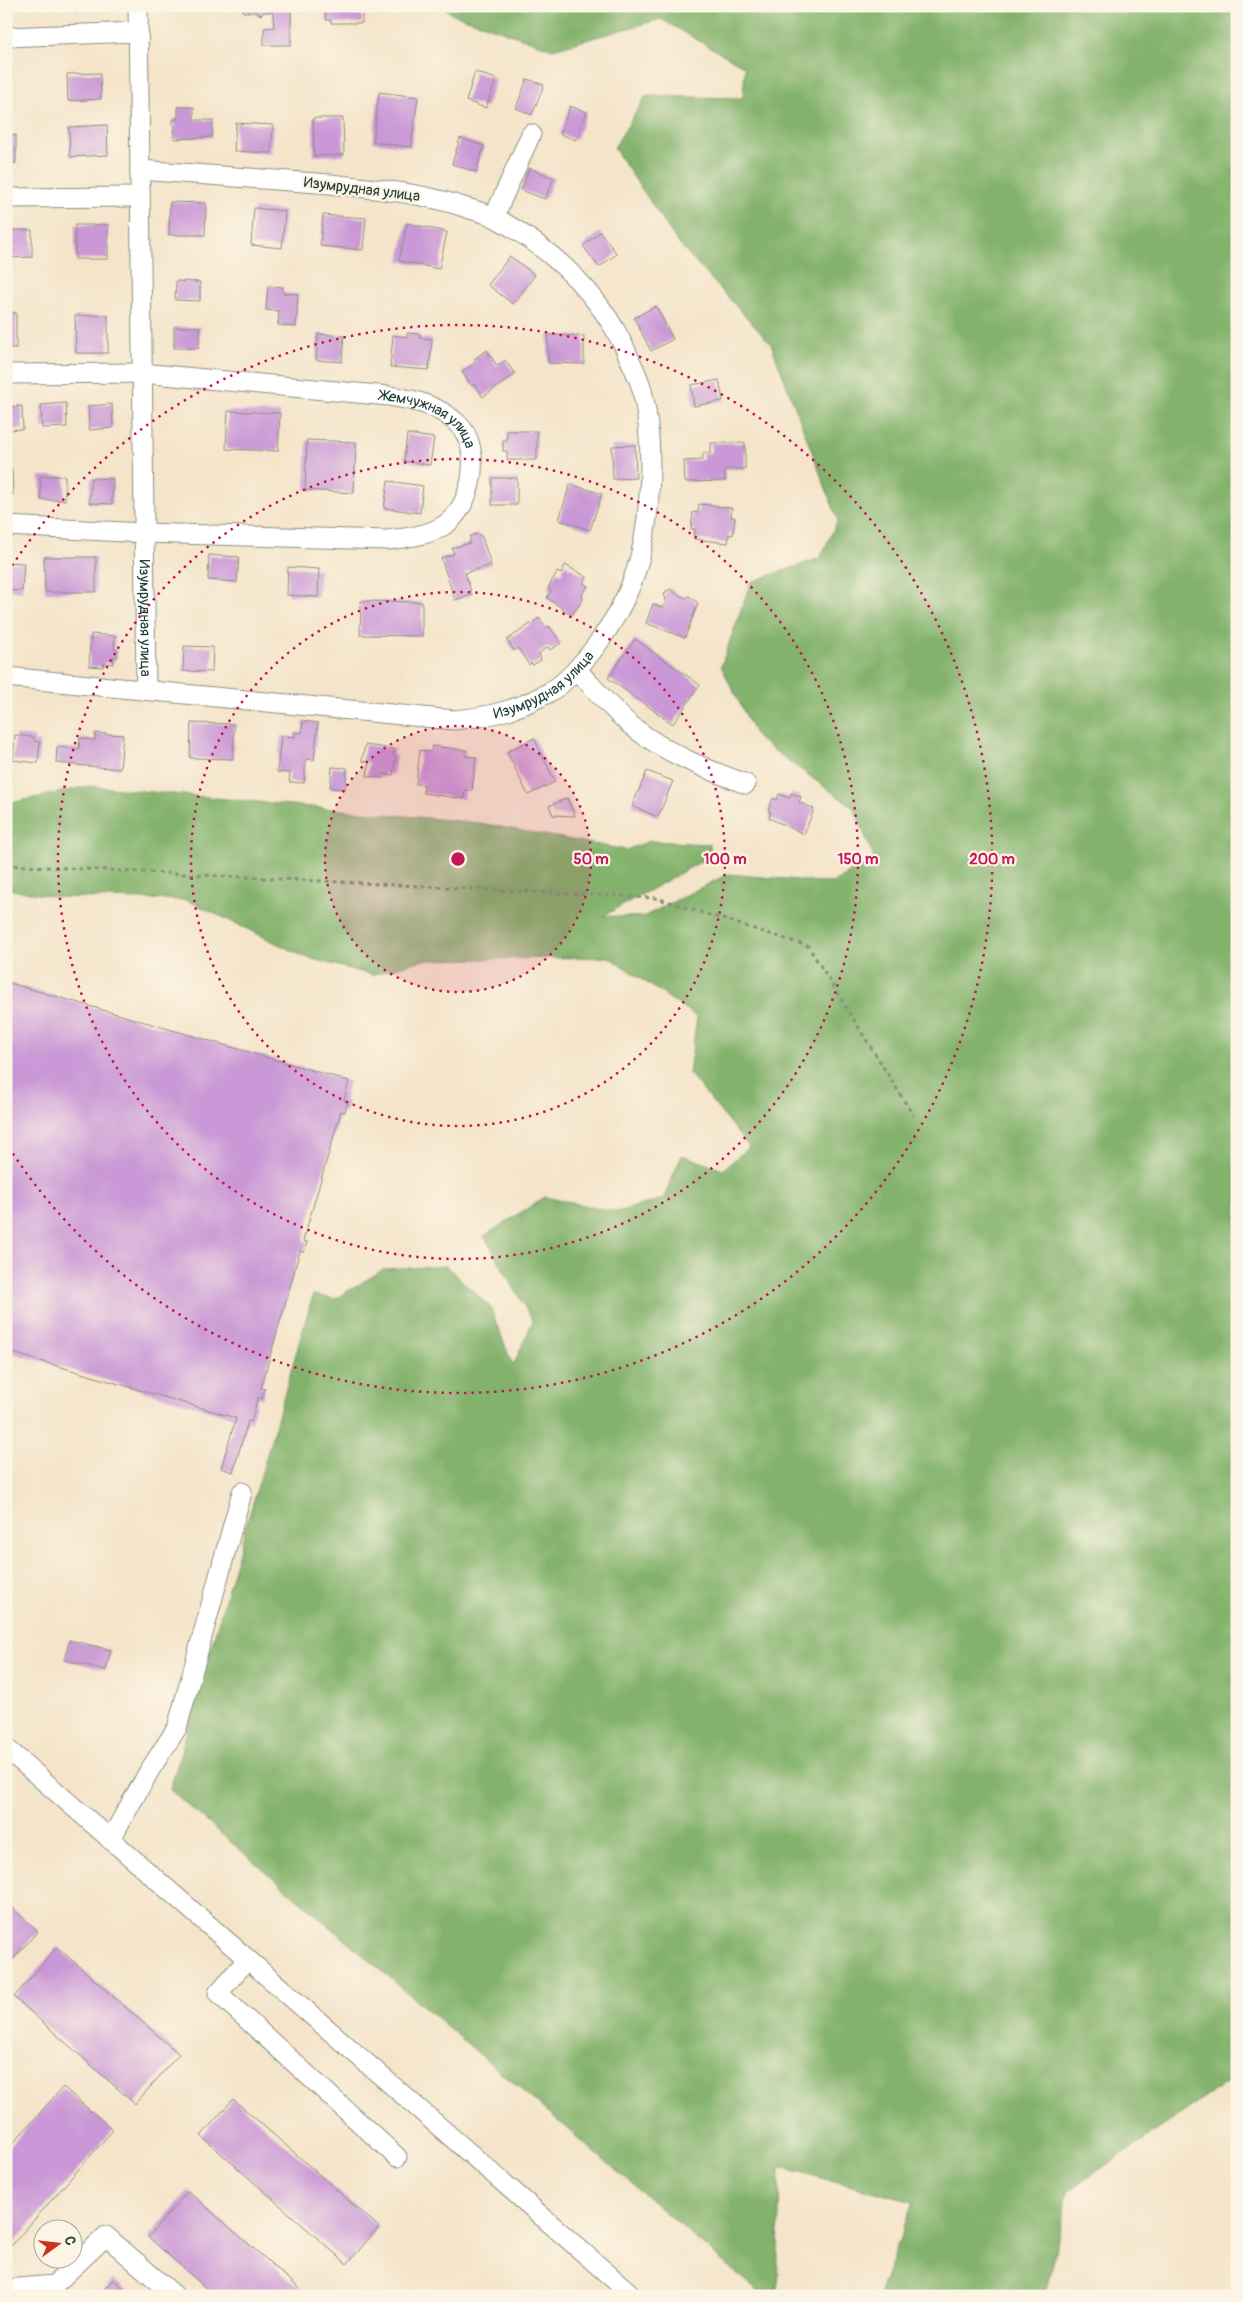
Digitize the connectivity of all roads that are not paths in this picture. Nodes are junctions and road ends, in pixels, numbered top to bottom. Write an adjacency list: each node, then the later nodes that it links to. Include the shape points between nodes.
1 (138, 6): 2 (street, Изумрудная улица)
2 (138, 32): 3 (street); 5 (street, Изумрудная улица)
3 (6, 37)
4 (531, 134): 8 (street)
5 (140, 170): 6 (street, Изумрудная улица); 8 (street, Изумрудная улица, via 402,191)
6 (140, 196): 7 (street); 9 (street, Изумрудная улица)
7 (6, 198)
8 (494, 217): 13 (street, Изумрудная улица, via 565,267 600,304 624,345 642,390 649,438 650,485 643,543 633,580 603,638)
9 (142, 373): 10 (street, Жемчужная улица); 12 (street, Изумрудная улица); 12 (street, Жемчужная улица, via 420,401 440,410 460,426 470,445 472,470 461,510 443,526 415,536 387,540)
10 (6, 374)
11 (6, 526): 12 (street, Жемчужная улица)
12 (144, 533): 15 (street, Изумрудная улица)
13 (576, 670): 15 (street, Изумрудная улица, via 550,692 517,708 487,717 454,720); 16 (street, via 632,727 657,744 692,763)
14 (6, 677): 15 (street)
15 (146, 690)
16 (746, 784)
17 (242, 1492): 19 (street, via 177,1728)
18 (6, 1748): 19 (street)
19 (110, 1840): 20 (street)
20 (247, 1960): 21 (street, via 218,1993); 24 (street)
21 (396, 2157)
22 (6, 2289): 23 (street, via 54,2285 106,2236)
23 (175, 2296)
24 (633, 2296)

